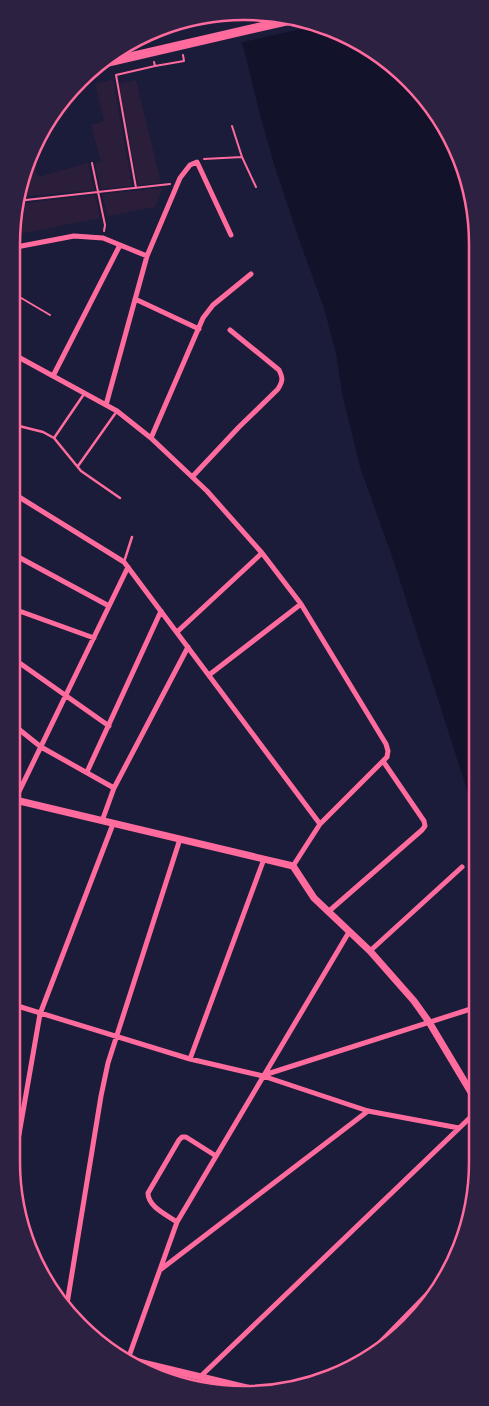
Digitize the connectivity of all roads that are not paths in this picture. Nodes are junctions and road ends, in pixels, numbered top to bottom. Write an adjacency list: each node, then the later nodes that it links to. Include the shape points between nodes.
1 (277, 22): 2 (main road)
2 (117, 60)
3 (231, 236): 6 (street, via 197,162 190,165 180,178)
4 (120, 245): 5 (street, via 103,238 74,236); 6 (street); 12 (street)
5 (20, 246)
6 (147, 256): 8 (street)
7 (251, 274): 9 (street, via 207,312)
8 (135, 300): 9 (street); 14 (street)
9 (199, 329): 18 (street)
10 (230, 330): 20 (street, via 279,370 282,382)
11 (20, 358): 12 (street)
12 (54, 376): 13 (street)
13 (84, 393): 14 (street); 17 (lane)
14 (106, 405): 15 (street)
15 (117, 411): 18 (street); 19 (lane)
16 (20, 426): 17 (lane)
17 (54, 438): 19 (lane)
18 (151, 438): 20 (street)
19 (78, 466): 22 (lane)
20 (193, 476): 24 (street)
21 (20, 498): 26 (street)
22 (120, 498)
23 (132, 536): 26 (lane)
24 (262, 553): 28 (street); 32 (street)
25 (20, 558): 29 (street)
26 (124, 562): 27 (street)
27 (128, 567): 29 (street); 31 (street)
28 (301, 604): 36 (street); 41 (street, via 386,744 387,757)
29 (109, 606): 33 (street)
30 (20, 611): 33 (street)
31 (161, 611): 32 (street); 38 (street)
32 (177, 632): 34 (street)
33 (94, 638): 37 (street)
34 (188, 647): 36 (street); 44 (street)
35 (20, 662): 37 (street)
36 (209, 675): 48 (street)
37 (66, 695): 38 (street); 40 (street)
38 (108, 726): 42 (street)
39 (20, 729): 40 (street)
40 (41, 746): 42 (street); 43 (street)
41 (383, 761): 48 (street); 53 (street, via 425,826)
42 (87, 772): 44 (street)
43 (20, 786)
44 (114, 788): 46 (street)
45 (20, 802): 46 (street)
46 (102, 821): 47 (street)
47 (113, 824): 49 (street); 58 (street)
48 (320, 824): 51 (street)
49 (180, 839): 50 (street); 60 (street)
50 (264, 859): 51 (street); 61 (street)
51 (294, 866): 53 (street, via 314,898)
52 (462, 867): 55 (street)
53 (328, 912): 54 (street)
54 (349, 932): 55 (street); 62 (street)
55 (370, 951): 59 (street)
56 (20, 1007): 58 (street)
57 (469, 1009): 59 (street)
58 (40, 1014): 60 (street); 67 (street)
59 (429, 1022): 62 (street); 63 (street)
60 (116, 1038): 61 (street); 71 (street, via 101,1096)
61 (190, 1059): 62 (street)
62 (263, 1076): 64 (street); 68 (street)
63 (469, 1089)
64 (368, 1111): 66 (street); 70 (street)
65 (469, 1119): 66 (street)
66 (460, 1128): 76 (street)
67 (20, 1129)
68 (216, 1156): 69 (street); 69 (street, via 186,1137 179,1140 148,1193 151,1203)
69 (177, 1222): 70 (street)
70 (160, 1270): 74 (street)
71 (68, 1300)
72 (420, 1302): 73 (street)
73 (389, 1333)
74 (129, 1354)
75 (147, 1364): 76 (street)
76 (200, 1377): 77 (street)
77 (238, 1386)

